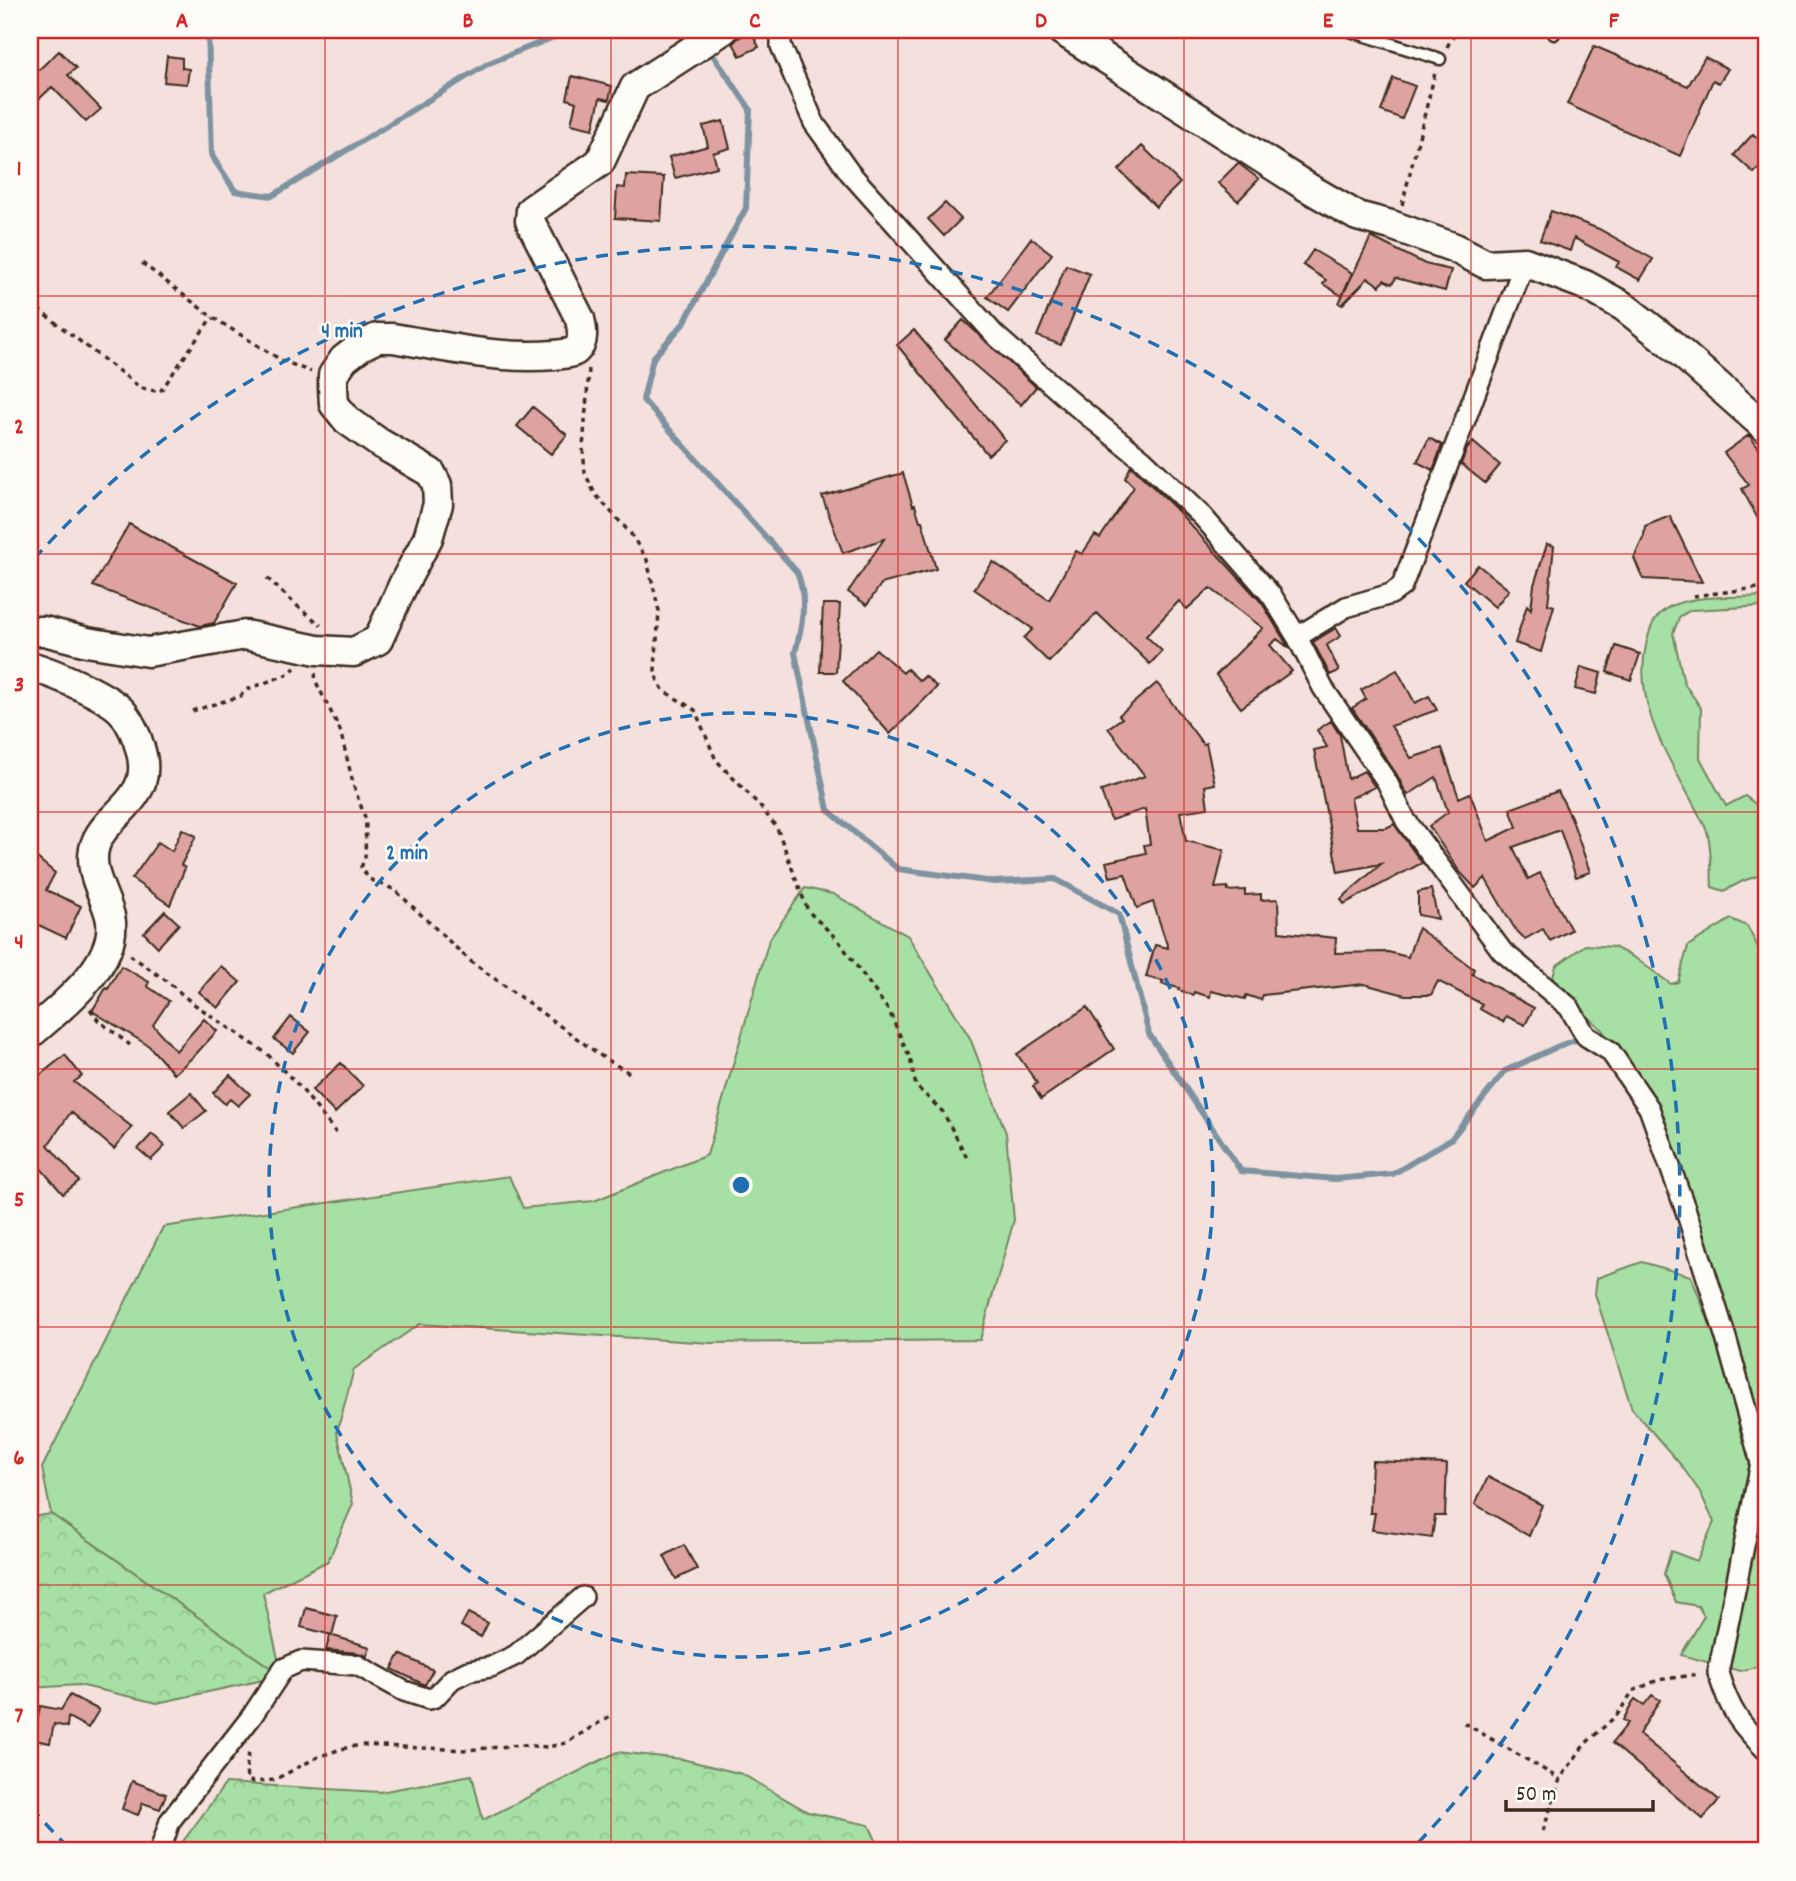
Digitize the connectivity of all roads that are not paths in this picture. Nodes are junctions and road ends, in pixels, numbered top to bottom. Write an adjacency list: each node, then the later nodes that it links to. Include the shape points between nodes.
1 (723, 30): 8 (street, via 635,87 600,162 531,210 530,220 580,319 583,333 576,349 535,357 498,356 377,338 344,359 333,375 334,404 347,420 431,473 437,485 439,504 428,538 378,640 354,652 319,638 245,635 148,652)
2 (781, 30): 9 (street, via 781,46 814,123 850,173 995,335 1203,517 1272,596)
3 (1060, 30): 6 (street, via 1357,216 1455,248 1486,264)
4 (1347, 30): 5 (lane)
5 (1440, 59)
6 (1525, 262): 7 (street, via 1585,285 1623,306); 9 (street, via 1402,586 1391,594 1346,607)
7 (1766, 428)
8 (30, 631)
9 (1297, 637): 13 (street, via 1323,688 1387,782 1406,821 1502,951 1569,1007 1586,1036 1610,1051 1649,1108 1714,1300 1761,1462 1718,1674 1727,1703)
10 (30, 666): 11 (street, via 107,700 124,713 144,760 136,793 97,837 93,851 93,870 111,918 110,940 77,994)
11 (30, 1034)
12 (583, 1597): 14 (street, via 516,1655 452,1679 435,1697 404,1691 357,1665 301,1661 283,1669 170,1821)
13 (1766, 1751)
14 (160, 1851)

